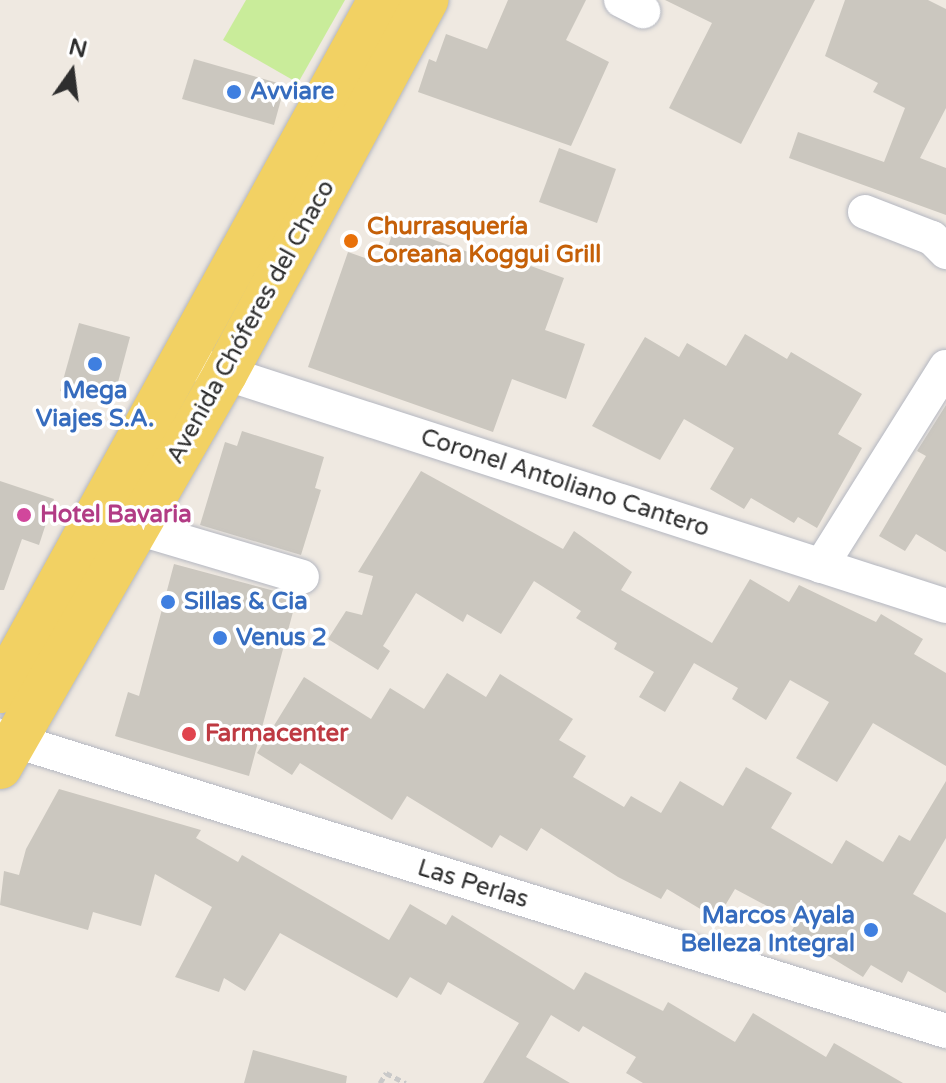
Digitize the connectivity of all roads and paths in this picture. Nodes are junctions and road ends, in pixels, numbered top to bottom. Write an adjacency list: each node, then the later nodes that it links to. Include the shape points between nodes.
1 (380, 0): 5 (main road, Avenida Chóferes del Chaco)
2 (426, 0): 7 (main road, Avenida Chóferes del Chaco)
3 (865, 212): 4 (street, via 932,238)
4 (946, 252)
5 (184, 359): 7 (street, Coronel Antoliano Cantero); 12 (main road, Avenida Chóferes del Chaco)
6 (946, 367): 9 (street)
7 (225, 374): 8 (main road, Avenida Chóferes del Chaco); 9 (street, Coronel Antoliano Cantero)
8 (137, 528): 10 (street); 13 (main road, Avenida Chóferes del Chaco)
9 (821, 566): 11 (street, Coronel Antoliano Cantero)
10 (302, 577)
11 (946, 606)
12 (0, 691)
13 (5, 748): 14 (street, Las Perlas)
14 (946, 1031)
15 (380, 1083): 16 (path, via 386,1073)
16 (406, 1083)

